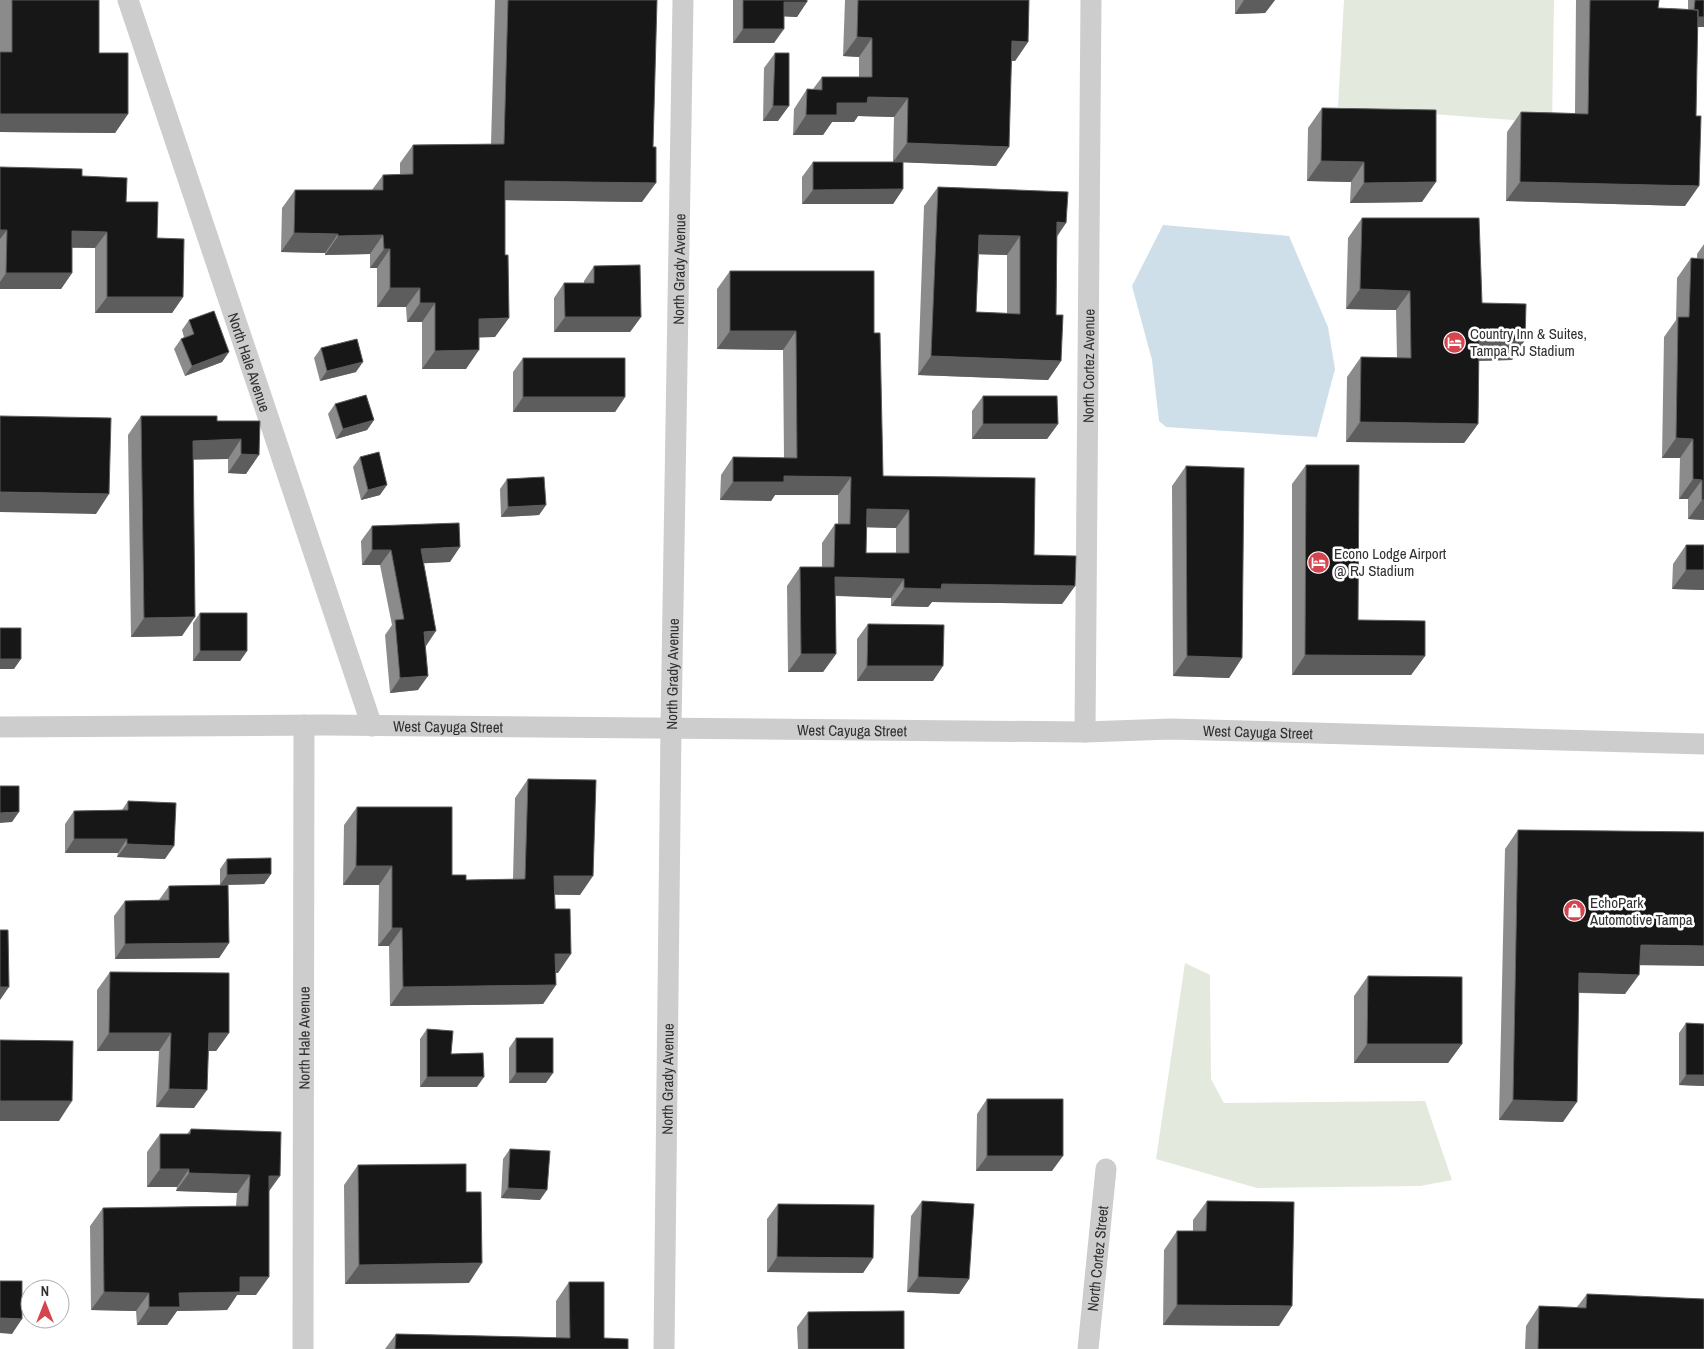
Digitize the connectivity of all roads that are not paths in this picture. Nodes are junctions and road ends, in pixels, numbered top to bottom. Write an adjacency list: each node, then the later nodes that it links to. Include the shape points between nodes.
1 (128, 0): 5 (street, North Hale Avenue)
2 (683, 0): 7 (street, North Grady Avenue)
3 (1091, 0): 8 (street, North Cortez Avenue)
4 (304, 725): 5 (street, West Cayuga Street); 6 (street, West Cayuga Street); 11 (street, North Hale Avenue)
5 (372, 726): 7 (street, West Cayuga Street)
6 (0, 727)
7 (671, 728): 8 (street, West Cayuga Street); 12 (street, North Grady Avenue)
8 (1085, 732): 9 (street, West Cayuga Street, via 1171,729)
9 (1704, 744)
10 (1106, 1169): 13 (street, North Cortez Street)
11 (303, 1349)
12 (664, 1349)
13 (1088, 1349)

